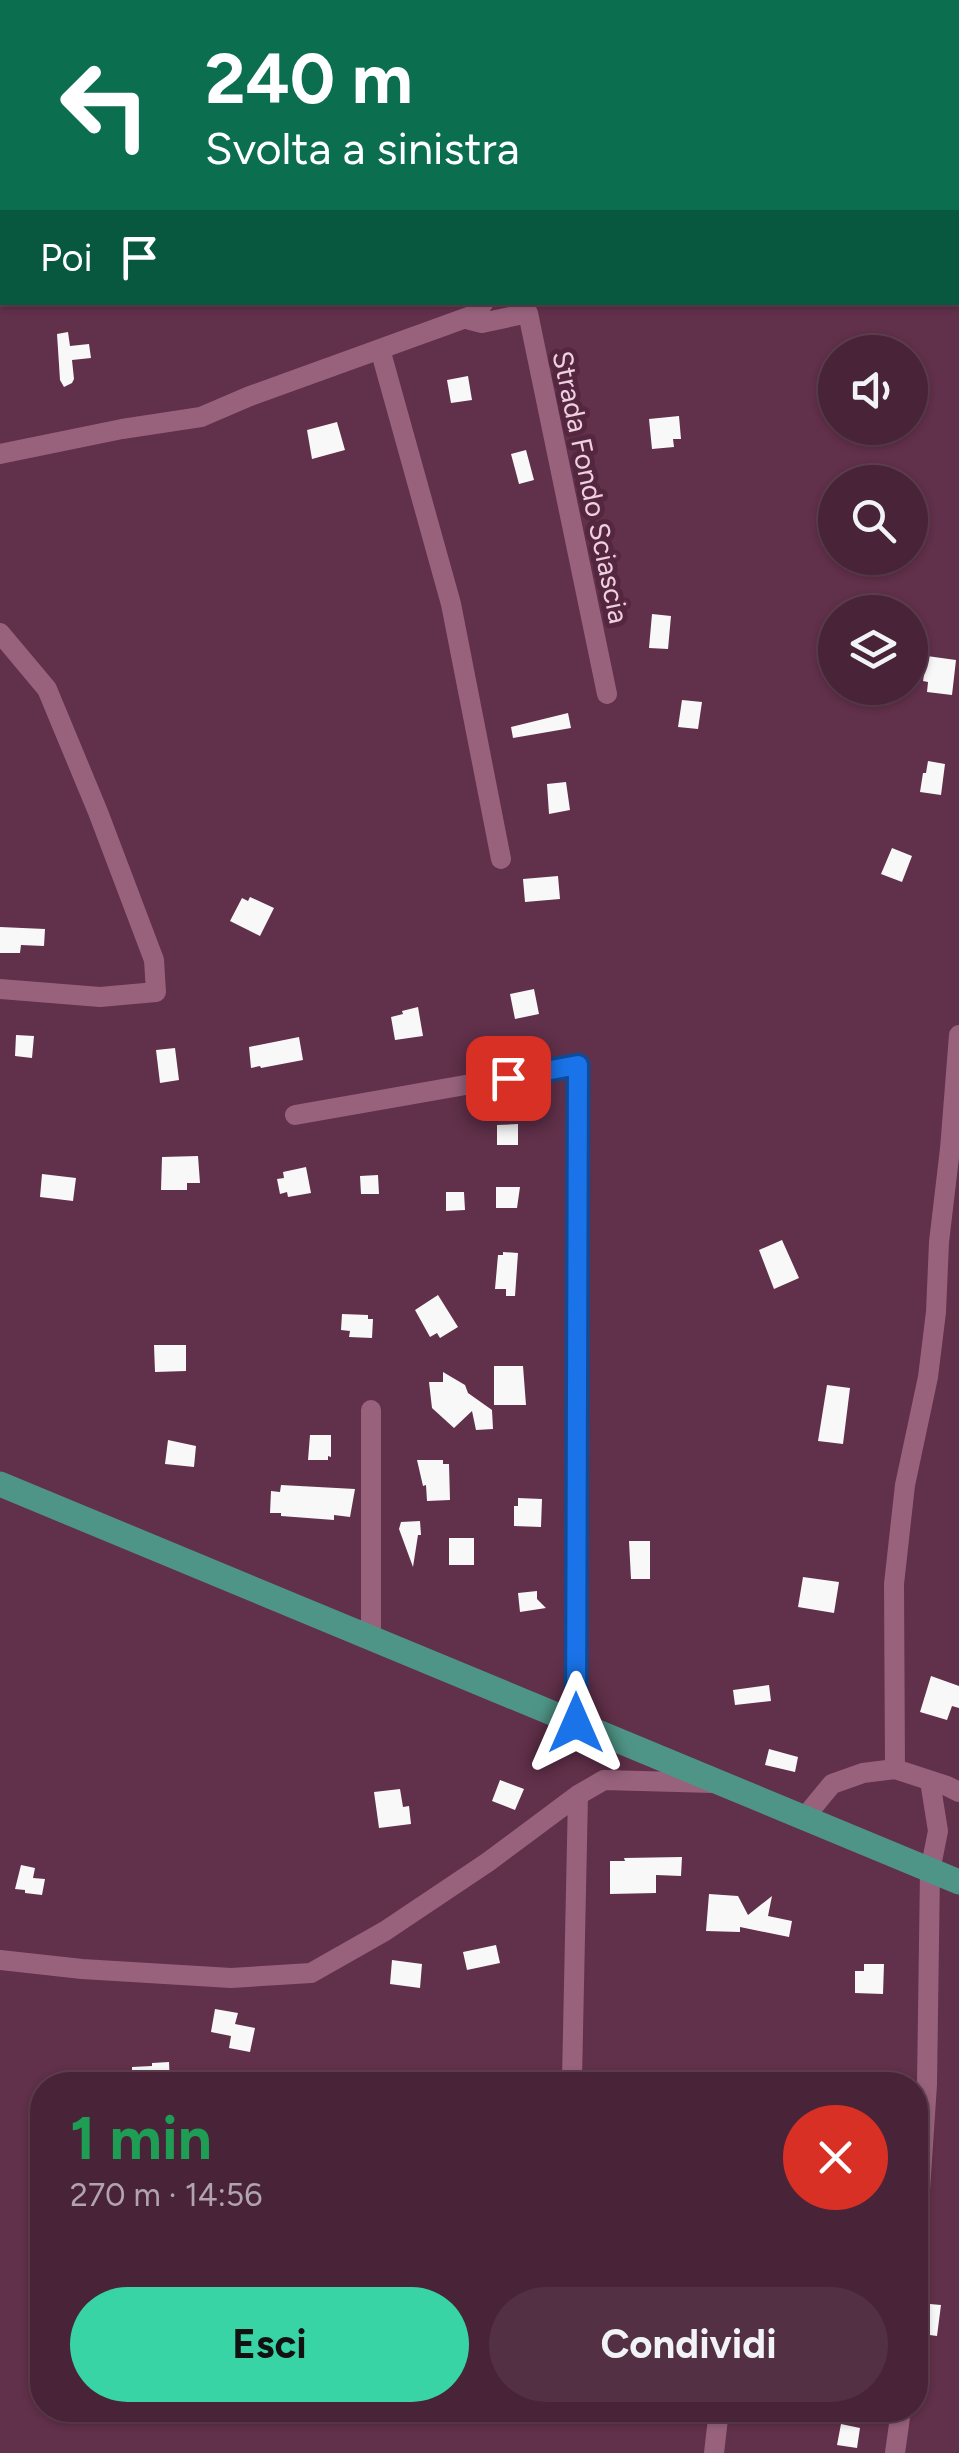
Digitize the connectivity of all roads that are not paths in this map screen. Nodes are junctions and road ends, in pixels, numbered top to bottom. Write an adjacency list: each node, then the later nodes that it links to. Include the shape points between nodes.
1 (479, 309): 2 (street); 5 (street, Strada Fondo Sciascia, via 470,320 528,312)
2 (380, 350): 3 (street, via 201,417); 6 (street, via 451,604)
3 (0, 454)
4 (0, 633): 7 (street, via 46,689 154,960 156,992 100,997)
5 (607, 694)
6 (500, 860)
7 (0, 989)
8 (959, 1035): 14 (street, via 936,1312 894,1584)
9 (296, 1116): 13 (street, via 578,1065)
10 (370, 1410): 12 (street)
11 (0, 1484): 12 (main road)
12 (371, 1638): 13 (main road)
13 (576, 1723): 16 (main road)
14 (894, 1770): 15 (street); 19 (street, via 832,1784)
15 (930, 1781): 17 (street); 20 (street, via 938,1831)
16 (719, 1783): 18 (street, via 604,1780); 19 (main road)
17 (959, 1792)
18 (578, 1795): 22 (street, via 488,1862 311,1974 231,1978); 23 (street)
19 (804, 1818): 20 (main road)
20 (930, 1870): 21 (main road); 24 (street)
21 (959, 1882)
22 (0, 1960)
23 (572, 2072)
24 (927, 2072)
25 (718, 2422): 27 (street)
26 (899, 2422): 28 (street)
27 (714, 2453)
28 (895, 2453)

